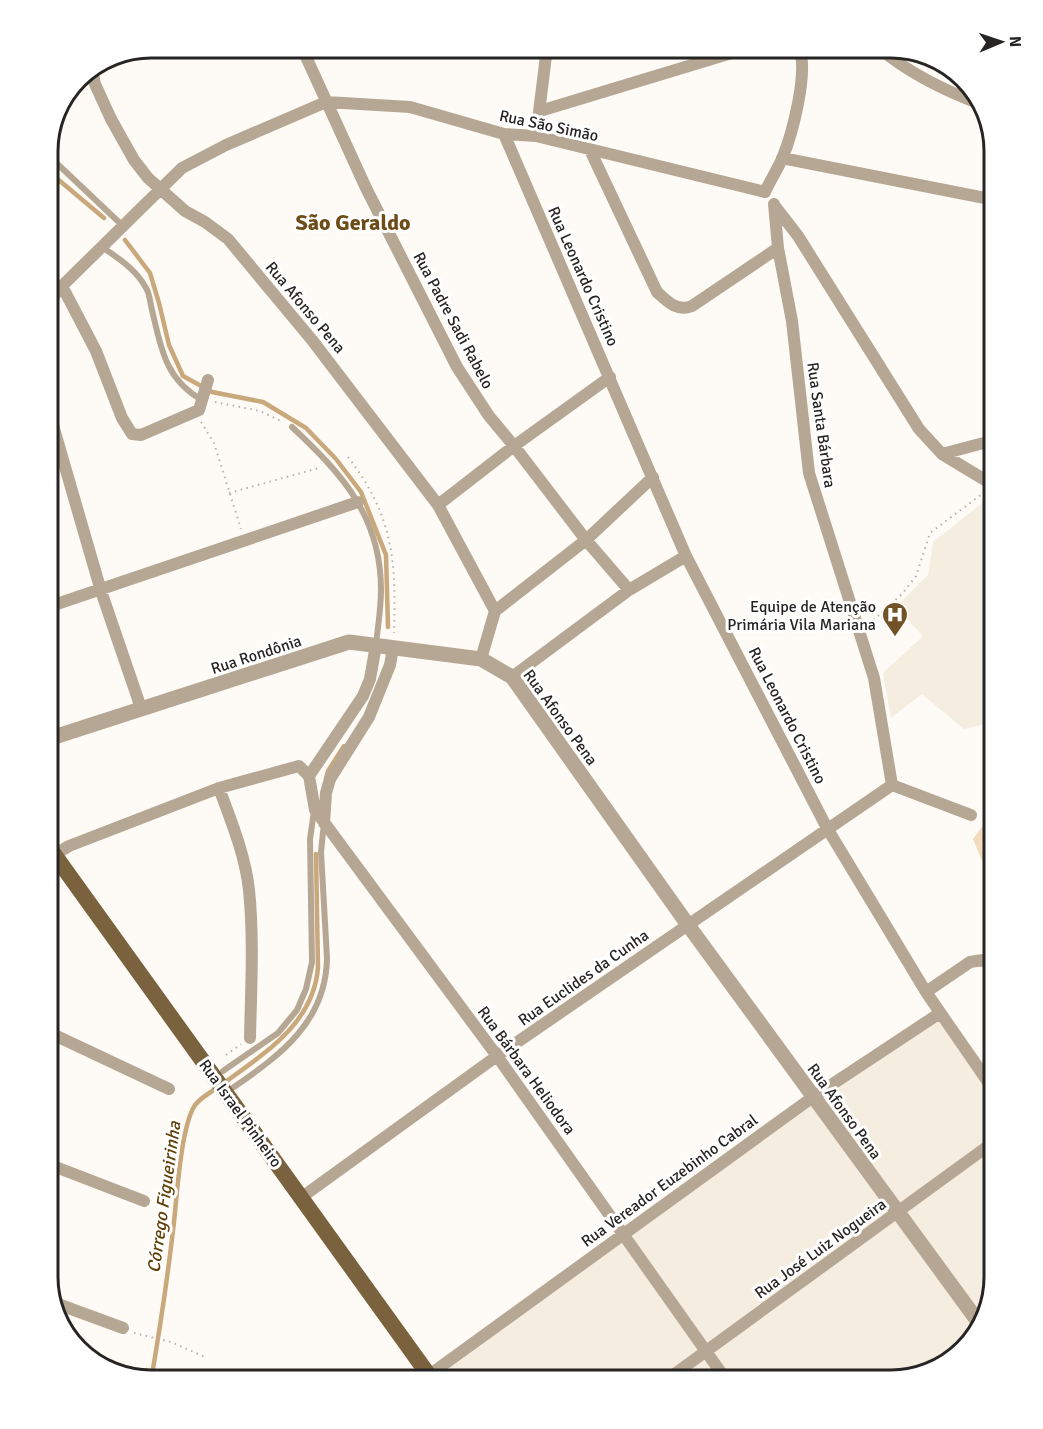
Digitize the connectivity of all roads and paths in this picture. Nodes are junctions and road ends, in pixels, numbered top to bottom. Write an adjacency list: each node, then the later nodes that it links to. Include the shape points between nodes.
1 (307, 59): 9 (street, Rua Padre Sadi Rabelo)
2 (547, 59): 10 (street)
3 (712, 59): 10 (street)
4 (801, 59): 15 (street, via 796,111)
5 (892, 59): 8 (street, via 921,78)
6 (94, 79): 11 (street, Rua Afonso Pena)
7 (91, 82): 11 (street, Rua Afonso Pena)
8 (969, 100)
9 (326, 102): 12 (street, Rua São Simão, via 410,107); 17 (street, via 182,168); 33 (street, Rua Padre Sadi Rabelo, via 457,367)
10 (540, 111): 13 (street)
11 (111, 119): 17 (street, Rua Afonso Pena, via 134,160)
12 (504, 134): 13 (street, Rua São Simão); 26 (street, Rua Leonardo Cristino)
13 (536, 136): 14 (street, Rua São Simão)
14 (590, 150): 18 (street, Rua São Simão); 23 (street, via 657,292 674,307 692,306)
15 (782, 158): 18 (street); 19 (street)
16 (59, 165): 21 (lane)
17 (160, 189): 21 (street); 41 (street, Rua Afonso Pena, via 228,239 312,340)
18 (765, 192): 20 (street)
19 (984, 198)
20 (774, 204): 23 (street, Rua Santa Bárbara); 34 (street, via 906,412)
21 (123, 226): 22 (street)
22 (102, 247): 24 (street); 28 (lane, via 136,273 147,288 165,360 175,378)
23 (778, 248): 49 (street, Rua Santa Bárbara, via 792,321 809,473)
24 (62, 286): 25 (street); 29 (street, via 88,334 129,431 141,435)
25 (59, 290)
26 (610, 377): 33 (street); 36 (street, Rua Leonardo Cristino)
27 (208, 380): 28 (street)
28 (203, 400): 29 (street); 30 (path, via 260,411)
29 (195, 412): 38 (path, via 214,443)
30 (292, 427): 35 (lane)
31 (984, 443): 34 (street)
32 (59, 446): 46 (street)
33 (514, 446): 41 (street); 42 (street, Rua Padre Sadi Rabelo)
34 (942, 454): 37 (street)
35 (330, 464): 38 (path); 40 (lane)
36 (653, 477): 42 (street); 44 (street, Rua Leonardo Cristino)
37 (984, 480)
38 (230, 493): 43 (path)
39 (984, 493): 49 (path, via 930,532 916,576)
40 (358, 502): 43 (street); 50 (lane, via 370,524 378,555 381,591)
41 (438, 506): 48 (street, Rua Afonso Pena)
42 (586, 540): 45 (street, Rua Padre Sadi Rabelo); 48 (street)
43 (244, 541): 46 (street)
44 (687, 556): 45 (street); 62 (street, Rua Leonardo Cristino)
45 (629, 590): 53 (street)
46 (101, 591): 47 (street); 54 (street)
47 (59, 604)
48 (495, 611): 52 (street)
49 (860, 631): 57 (street, Rua Santa Bárbara, via 874,678)
50 (376, 645): 51 (street, Rua Rondônia); 54 (street, Rua Rondônia, via 349,642); 56 (street, via 363,696)
51 (393, 648): 52 (street, Rua Rondônia); 61 (street, via 369,717 330,779)
52 (481, 659): 53 (street, Rua Afonso Pena)
53 (512, 677): 65 (street, Rua Afonso Pena)
54 (141, 708): 55 (street, Rua Rondônia)
55 (59, 735)
56 (309, 776): 58 (street, via 299,766); 59 (street, Rua Bárbara Heliodora)
57 (892, 785): 60 (street); 62 (street)
58 (219, 788): 63 (street); 70 (street, via 238,839 249,889)
59 (315, 810): 61 (street, Rua Bárbara Heliodora); 72 (lane, via 310,839 312,962 306,989 297,1010 278,1034)
60 (971, 814)
61 (324, 823): 71 (street, Rua Bárbara Heliodora); 74 (lane, via 321,852 327,975 320,1000 288,1045)
62 (827, 828): 65 (street, Rua Euclides da Cunha); 67 (street, Rua Leonardo Cristino)
63 (59, 851)
64 (59, 867): 72 (main road, Rua Israel Pinheiro)
65 (688, 925): 71 (street, Rua Euclides da Cunha); 76 (street, Rua Afonso Pena)
66 (984, 961): 67 (street, via 970,962)
67 (926, 992): 68 (street, Rua Leonardo Cristino)
68 (940, 1012): 73 (street, Rua Leonardo Cristino); 76 (street, Rua Vereador Euzebinho Cabral)
69 (59, 1037): 75 (street)
70 (250, 1038): 72 (path)
71 (497, 1056): 79 (street, Rua Euclides da Cunha); 82 (street, Rua Bárbara Heliodora)
72 (218, 1067): 79 (main road, Rua Israel Pinheiro, via 248,1123)
73 (984, 1076)
74 (234, 1087)
75 (169, 1089)
76 (813, 1097): 81 (street, Rua Afonso Pena); 82 (street, Rua Vereador Euzebinho Cabral)
77 (984, 1149): 81 (street, Rua José Luiz Nogueira)
78 (59, 1168): 80 (street)
79 (302, 1197): 89 (main road, Rua Israel Pinheiro)
80 (144, 1201)
81 (897, 1213): 84 (street, Rua Afonso Pena); 87 (street, Rua José Luiz Nogueira)
82 (623, 1233): 87 (street, Rua Bárbara Heliodora); 90 (street, Rua Vereador Euzebinho Cabral)
83 (64, 1306): 85 (street)
84 (975, 1318)
85 (123, 1329)
86 (142, 1337): 88 (path, via 171,1342)
87 (706, 1351): 91 (street, Rua José Luiz Nogueira); 92 (street, Rua Bárbara Heliodora)
88 (205, 1357)
89 (422, 1370)
90 (440, 1370)
91 (680, 1370)
92 (719, 1370)

